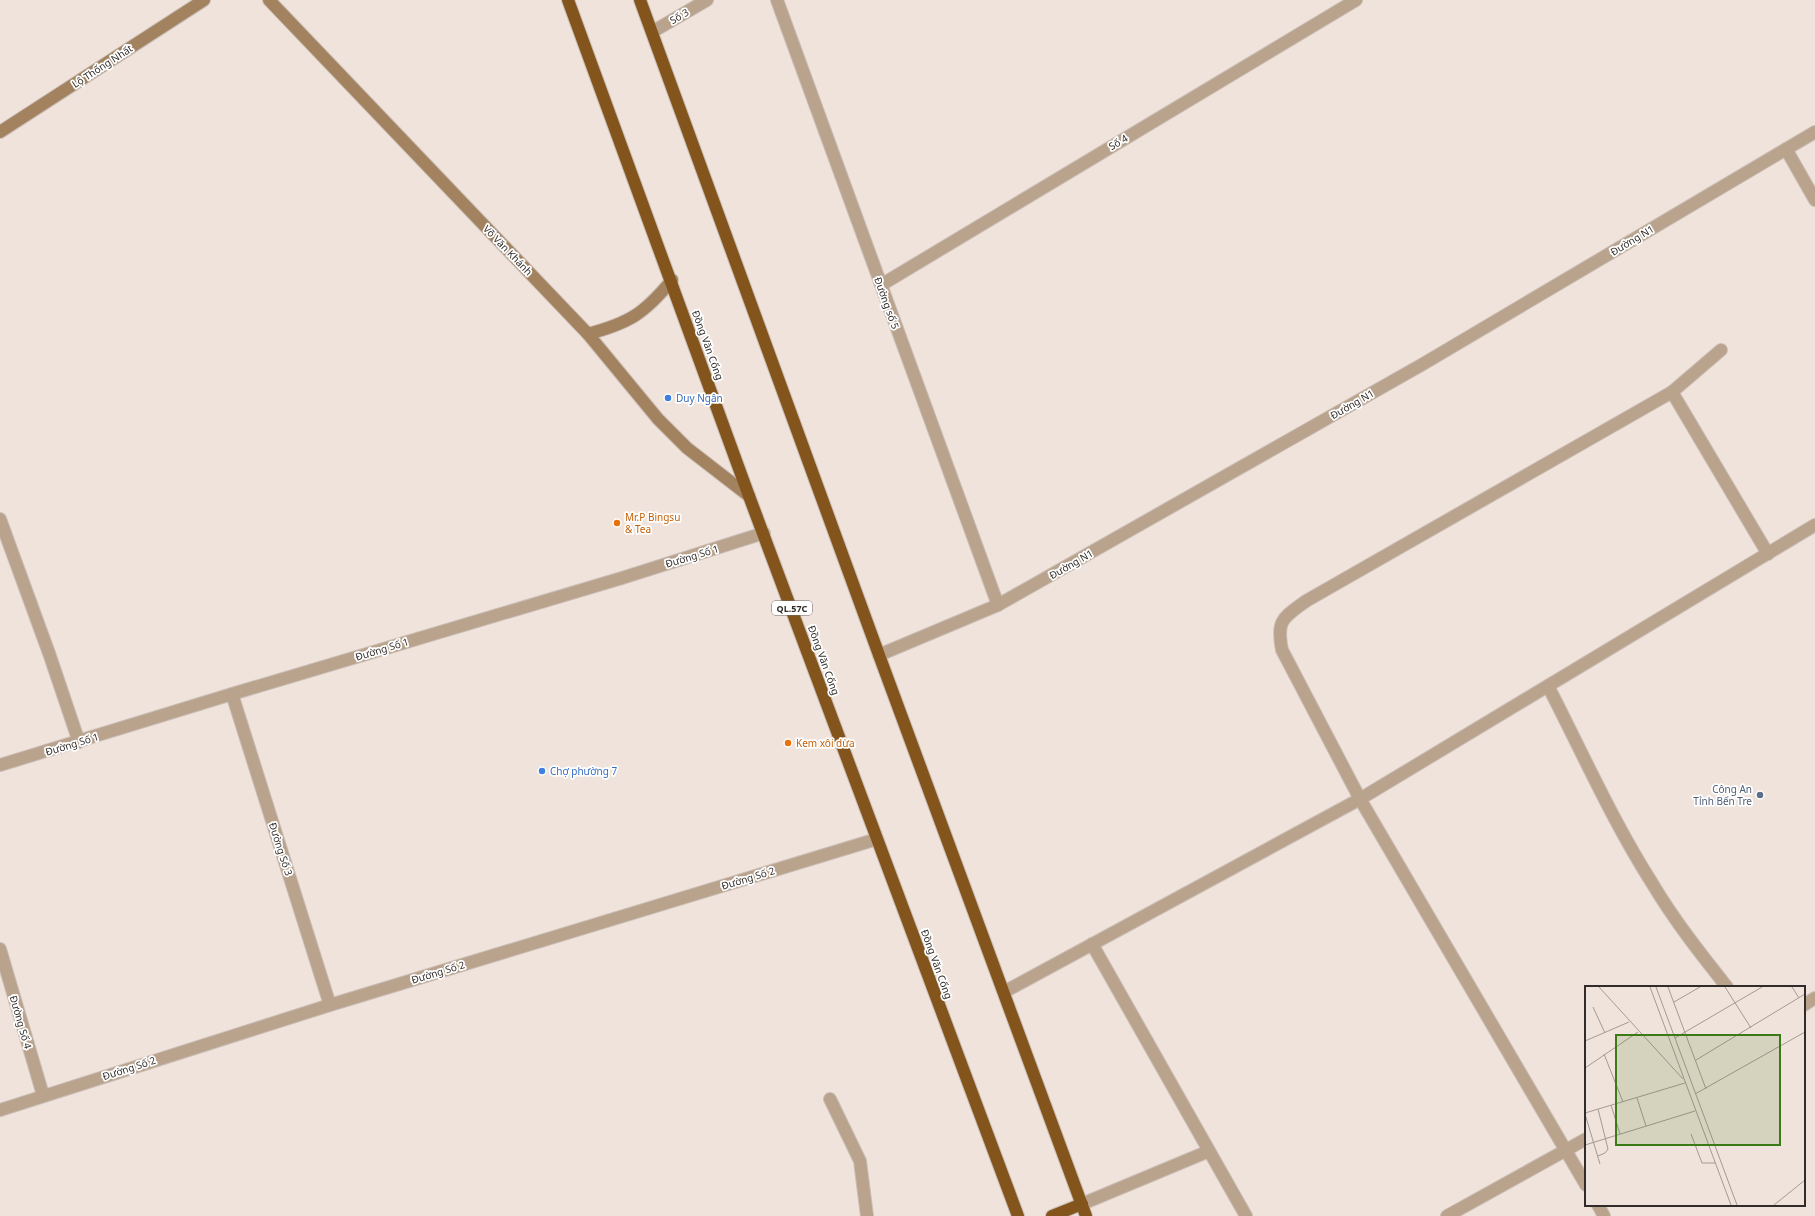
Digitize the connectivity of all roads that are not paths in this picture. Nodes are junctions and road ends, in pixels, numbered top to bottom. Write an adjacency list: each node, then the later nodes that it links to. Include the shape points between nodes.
1 (204, 0): 9 (street, Lộ Thống Nhất)
2 (269, 0): 15 (street, Võ Văn Khánh)
3 (568, 0): 13 (highway, Đồng Văn Cống / QL.57C)
4 (640, 0): 8 (highway)
5 (707, 0): 8 (street, Số 3)
6 (777, 0): 14 (street, Đường số 5)
7 (1356, 0): 14 (street, Số 4)
8 (652, 32): 24 (highway)
9 (0, 132)
10 (1815, 132): 11 (street, Đường N1)
11 (1786, 149): 12 (street); 23 (street, Đường N1, via 1423,364)
12 (1815, 200)
13 (672, 280): 15 (street, via 656,300 639,314 617,326); 18 (highway, Đồng Văn Cống / QL.57C)
14 (881, 285): 23 (street, Đường số 5)
15 (588, 334): 18 (street, Võ Văn Khánh, via 658,418 687,448)
16 (1721, 350): 17 (street)
17 (1672, 392): 22 (street); 29 (street, via 1306,601 1281,623 1279,634 1282,650)
18 (749, 496): 21 (highway, Đồng Văn Cống / QL.57C)
19 (0, 519): 27 (street)
20 (1815, 525): 22 (street)
21 (764, 534): 26 (street, Đường Số 1); 30 (highway, Đồng Văn Cống / QL.57C)
22 (1768, 554): 25 (street)
23 (998, 605): 24 (street, Đường N1)
24 (879, 655): 34 (highway)
25 (1548, 686): 29 (street); 33 (street, via 1651,883 1680,927)
26 (232, 694): 27 (street, Đường Số 1); 36 (street, Đường Số 3)
27 (79, 742): 28 (street, Đường Số 1)
28 (0, 765)
29 (1360, 799): 31 (street); 43 (street)
30 (878, 839): 36 (street, Đường Số 2); 48 (highway, Đồng Văn Cống / QL.57C)
31 (1092, 944): 34 (street); 42 (street)
32 (0, 949): 38 (street, Đường Số 4)
33 (1726, 986)
34 (1004, 992): 45 (highway)
35 (1815, 998): 37 (street)
36 (330, 1004): 38 (street, Đường Số 2)
37 (1805, 1004)
38 (43, 1095): 40 (street, Đường Số 2)
39 (830, 1099): 47 (street, via 860,1161)
40 (0, 1110)
41 (1585, 1140): 43 (street)
42 (1209, 1151): 45 (street); 51 (street)
43 (1566, 1151): 44 (street); 52 (street)
44 (1585, 1183)
45 (1082, 1204): 49 (highway); 50 (highway)
46 (1599, 1206): 53 (street)
47 (867, 1216)
48 (1018, 1216)
49 (1052, 1216)
50 (1086, 1216)
51 (1246, 1216)
52 (1447, 1216)
53 (1604, 1216)

